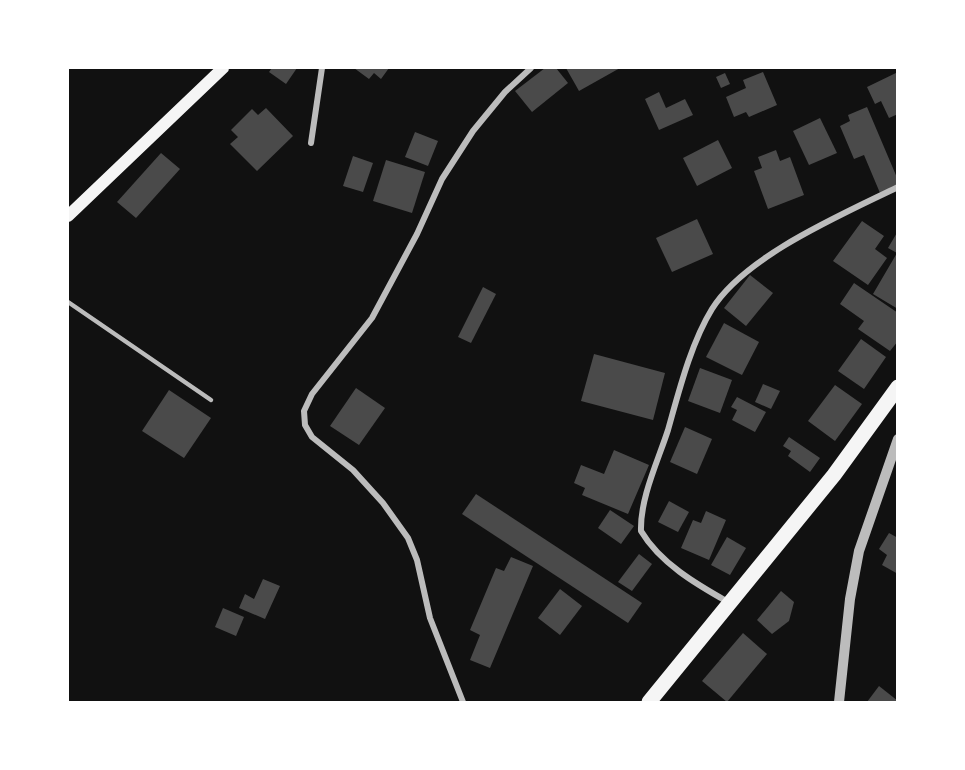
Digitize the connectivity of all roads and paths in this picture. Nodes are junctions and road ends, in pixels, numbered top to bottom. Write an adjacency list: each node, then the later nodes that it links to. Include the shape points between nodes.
1 (220, 68): 6 (main road)
2 (321, 68): 4 (street)
3 (531, 68): 12 (street, via 473,131 441,179 372,318 312,394 304,411 305,425 312,437 353,470 383,502 408,538 430,618)
4 (311, 143)
5 (897, 187): 11 (street, via 759,261 735,281 711,310 687,369 647,495 640,531 691,581)
6 (68, 216)
7 (68, 302): 9 (lane)
8 (897, 387): 11 (main road, via 834,475)
9 (210, 400)
10 (897, 439): 14 (street, via 859,551)
11 (731, 603): 13 (main road)
12 (463, 702)
13 (649, 702)
14 (839, 702)

